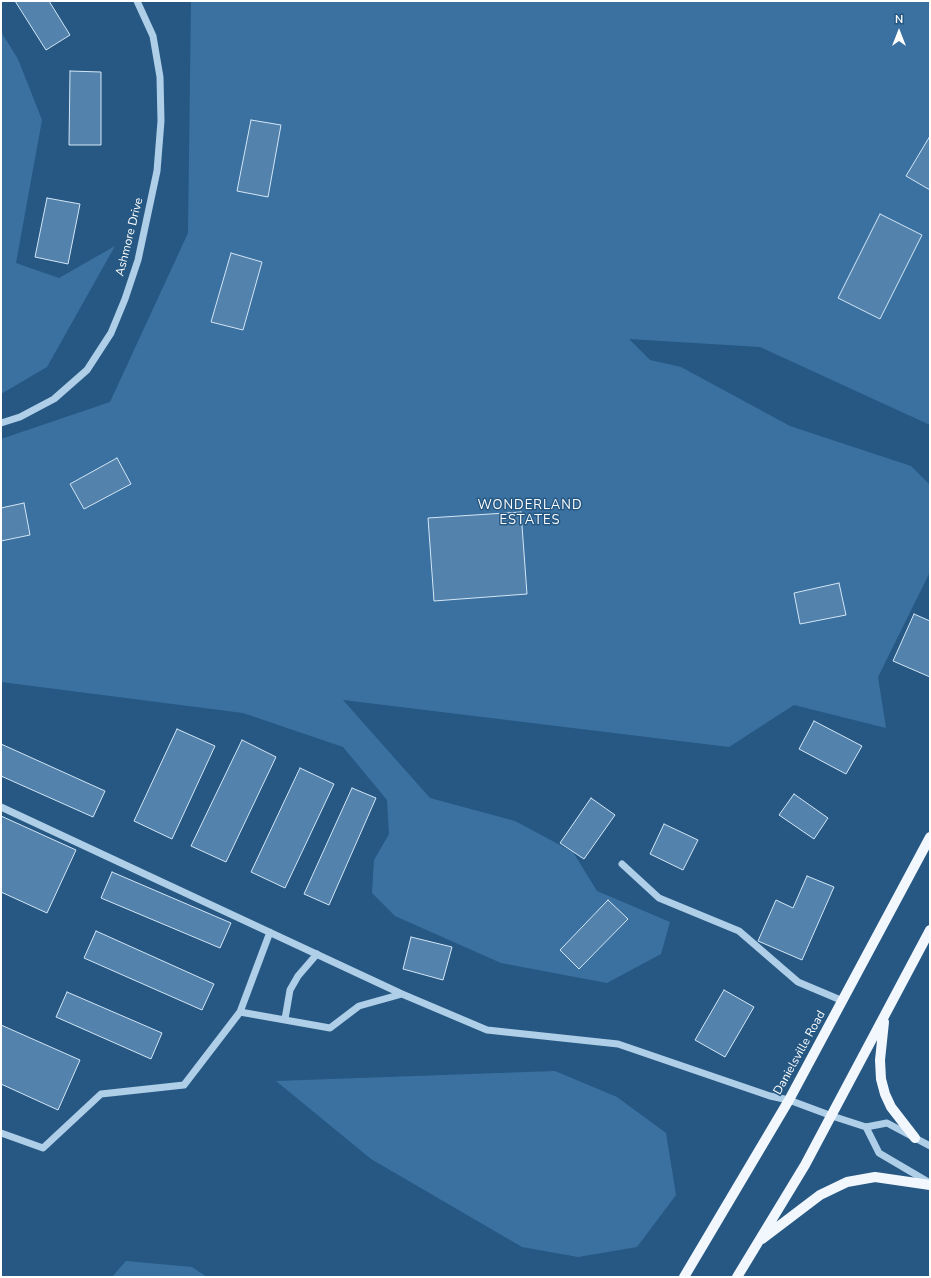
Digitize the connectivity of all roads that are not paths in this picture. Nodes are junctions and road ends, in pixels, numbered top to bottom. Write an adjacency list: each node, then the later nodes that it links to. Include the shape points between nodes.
1 (137, 1): 2 (street, Ashmore Drive, via 153,36 160,77 162,121 157,171 138,260 111,333 87,370 54,399 20,417)
2 (1, 423)
3 (1, 807): 7 (street)
4 (930, 837): 10 (main road, Danielsville Road)
5 (622, 864): 10 (street, via 659,898 739,932 798,982)
6 (930, 930): 12 (main road)
7 (270, 932): 8 (street); 11 (street)
8 (317, 954): 9 (street); 13 (street, via 290,990)
9 (402, 994): 13 (street, via 359,1006 330,1028); 14 (street, via 487,1030 618,1044 770,1096)
10 (843, 1001): 14 (main road, Danielsville Road)
11 (240, 1012): 13 (street); 17 (street, via 184,1085 101,1094 43,1148)
12 (884, 1018): 15 (main road); 18 (main road, via 881,1079 891,1108)
13 (285, 1019)
14 (789, 1100): 15 (street); 22 (main road, Danielsville Road)
15 (832, 1116): 16 (street); 21 (main road)
16 (866, 1127): 18 (street, via 887,1123); 20 (street, via 879,1153)
17 (1, 1133)
18 (915, 1138): 19 (street)
19 (930, 1146)
20 (930, 1184): 21 (main road, via 875,1177 847,1182 820,1195)
21 (757, 1243): 23 (main road)
22 (684, 1277)
23 (737, 1277)

